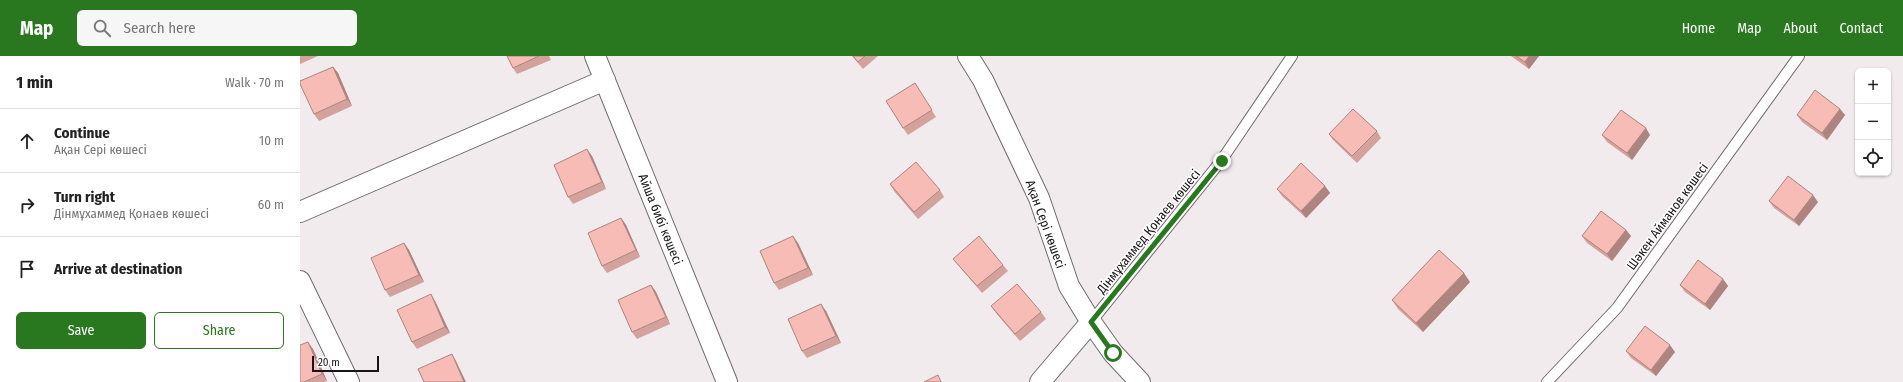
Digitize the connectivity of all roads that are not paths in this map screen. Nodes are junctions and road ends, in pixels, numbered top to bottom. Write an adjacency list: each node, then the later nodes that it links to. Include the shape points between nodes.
1 (595, 56): 5 (street, Айша бибі көшесі)
2 (968, 56): 8 (street, Ақан Сері көшесі, via 983,80 1039,198 1069,286)
3 (1292, 56): 8 (lane, Дінмұхаммед Қонаев көшесі, via 1222,161)
4 (1799, 56): 13 (lane, Шәкен Айманов көшесі, via 1616,308)
5 (605, 80): 6 (street); 10 (street, Айша бибі көшесі)
6 (300, 212)
7 (300, 281): 9 (street)
8 (1091, 322): 11 (street); 12 (street, Ақан Сері көшесі, via 1113,353)
9 (349, 382)
10 (727, 382)
11 (1040, 382)
12 (1140, 382)
13 (1547, 382)

